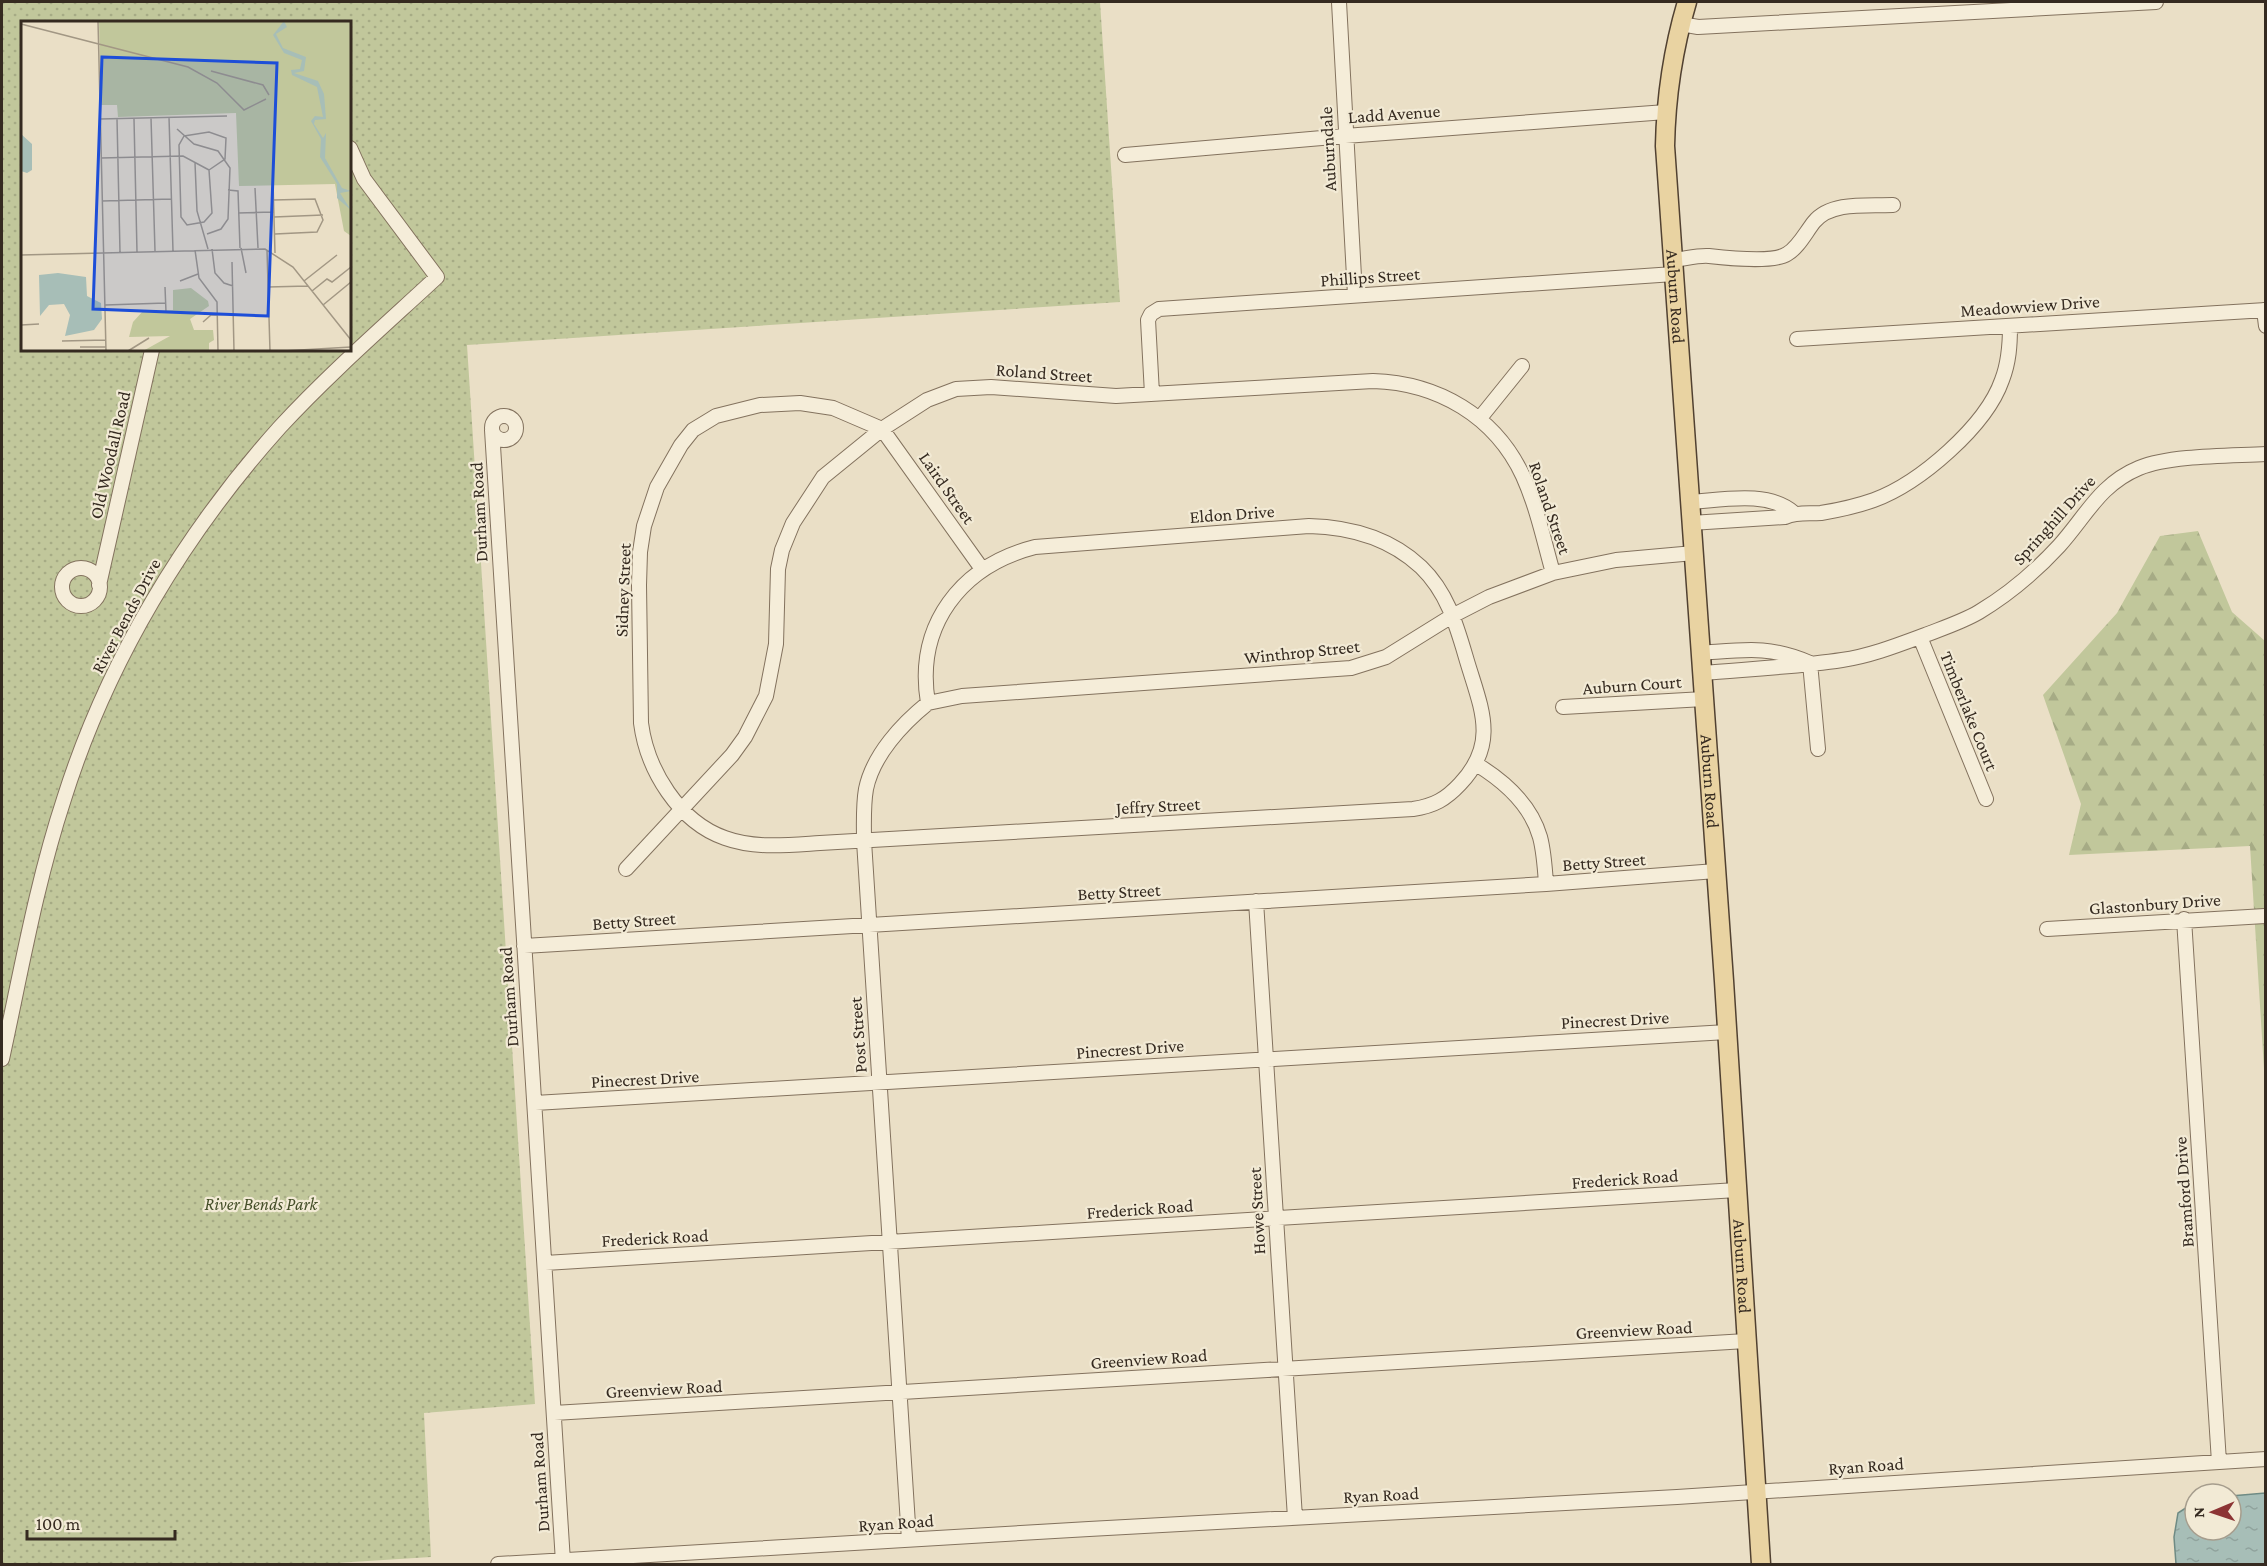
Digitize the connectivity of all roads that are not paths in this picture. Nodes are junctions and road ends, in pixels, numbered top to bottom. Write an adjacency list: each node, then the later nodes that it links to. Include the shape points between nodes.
1 (1339, 2): 7 (street, Auburndale)
2 (1687, 2): 5 (main road, Auburn Road)
3 (2157, 2): 4 (street)
4 (2015, 6): 5 (street, via 1698,27)
5 (1681, 24): 6 (main road, Auburn Road)
6 (1666, 112): 7 (street, Ladd Avenue); 11 (main road, Auburn Road)
7 (1345, 136): 9 (street, Ladd Avenue); 12 (street, Auburndale)
8 (351, 150): 57 (street, River Bends Drive, via 364,179 437,277 281,426 201,525 154,599 97,711 64,797 48,850)
9 (1125, 155)
10 (1893, 205): 11 (street, Phillips Street, via 1827,211 1787,255 1726,260 1708,256)
11 (1673, 267): 12 (street, Phillips Street); 26 (main road, Auburn Road)
12 (1355, 295): 19 (street, Phillips Street, via 1159,309 1148,320)
13 (2265, 310): 14 (street, Meadowview Drive); 15 (street)
14 (2010, 326): 16 (street, Meadowview Drive); 27 (street, via 2008,363 1997,390 1946,454 1927,470 1876,499 1833,511)
15 (2265, 326)
16 (1797, 339)
17 (152, 351): 31 (street, Old Woodall Road)
18 (1522, 366): 20 (street)
19 (1152, 394): 20 (street, Roland Street, via 1392,381 1435,392); 21 (street, Roland Street, via 956,389 927,400)
20 (1480, 418): 32 (street, Roland Street, via 1505,445 1525,479)
21 (882, 429): 30 (street, Laird Street); 44 (street, Roland Street, via 823,477 793,523 778,569 777,644 766,696 739,746); 44 (street, Sidney Street, via 846,412 818,405 782,403 741,408 716,416 693,430 663,474 650,505 640,552 641,723 650,762)
22 (492, 430): 23 (street, via 498,439); 23 (street, via 496,419 508,416 516,425); 24 (street)
23 (510, 439): 24 (street, Durham Road)
24 (494, 450): 54 (street, Durham Road)
25 (2265, 454): 34 (street, Springhill Drive, via 2168,460 2140,467 2099,495 2030,575 1976,613)
26 (1690, 502): 27 (street, via 1767,500); 28 (main road, Auburn Road)
27 (1794, 513): 28 (street, via 1785,517)
28 (1691, 523): 29 (main road, Auburn Road)
29 (1694, 553): 32 (street, Winthrop Street, via 1616,560); 35 (main road, Auburn Road)
30 (982, 569): 33 (street, Eldon Drive, via 1020,550 1054,544 1331,526 1380,539 1413,560 1439,588); 39 (street, via 950,601 932,633 925,686)
31 (96, 570): 31 (street, Old Woodall Road, via 96,597 87,604 75,605 65,597 62,585 67,573 78,568)
32 (1553, 573): 33 (street, Winthrop Street)
33 (1452, 616): 39 (street, Winthrop Street, via 1399,651 1351,668 962,696); 42 (street, Jeffry Street, via 1483,715 1483,748)
34 (1920, 637): 36 (street, Springhill Drive, via 1873,653); 43 (street, Timberlake Court)
35 (1701, 652): 36 (street, Springhill Drive, via 1767,649); 37 (main road, Auburn Road)
36 (1810, 663): 37 (street, Springhill Drive); 41 (street)
37 (1702, 673): 38 (main road, Auburn Road)
38 (1704, 699): 40 (street, Auburn Court); 47 (main road, Auburn Road)
39 (928, 703): 45 (street, Post Street, via 896,736 871,774 866,788)
40 (1563, 707)
41 (1818, 749)
42 (1476, 764): 45 (street, Jeffry Street, via 1445,798 1431,806 1413,809); 48 (street, via 1508,788 1534,822 1542,846)
43 (1986, 799)
44 (681, 808): 45 (street, Jeffry Street, via 705,828 743,843 770,846); 46 (street, Roland Street)
45 (864, 841): 52 (street, Post Street)
46 (626, 869)
47 (1716, 871): 48 (street, Betty Street); 55 (main road, Auburn Road)
48 (1546, 884): 49 (street, Betty Street)
49 (1256, 902): 52 (street, Betty Street); 56 (street, Howe Street)
50 (2265, 916): 51 (street, Glastonbury Drive)
51 (2184, 919): 53 (street, Glastonbury Drive); 69 (street, Bramford Drive)
52 (869, 925): 54 (street, Betty Street); 58 (street, Post Street)
53 (2047, 929)
54 (524, 946): 59 (street, Durham Road)
55 (1727, 1032): 56 (street, Pinecrest Drive); 60 (main road, Auburn Road)
56 (1266, 1058): 58 (street, Pinecrest Drive); 61 (street, Howe Street)
57 (2, 1059)
58 (879, 1083): 59 (street, Pinecrest Drive); 62 (street, Post Street)
59 (535, 1103): 63 (street, Durham Road)
60 (1737, 1190): 61 (street, Frederick Road); 64 (main road, Auburn Road)
61 (1276, 1219): 62 (street, Frederick Road); 65 (street, Howe Street)
62 (889, 1243): 63 (street, Frederick Road); 66 (street, Post Street)
63 (545, 1263): 67 (street, Durham Road)
64 (1746, 1341): 65 (street, Greenview Road); 70 (main road, Auburn Road)
65 (1285, 1369): 66 (street, Greenview Road); 71 (street, Howe Street)
66 (899, 1393): 67 (street, Greenview Road); 72 (street, Post Street)
67 (554, 1413): 73 (street, Durham Road)
68 (2265, 1459): 69 (street, Ryan Road)
69 (2219, 1462): 70 (street, Ryan Road)
70 (1757, 1491): 71 (street, Ryan Road); 75 (main road, Auburn Road)
71 (1294, 1518): 72 (street, Ryan Road)
72 (909, 1540): 73 (street, Ryan Road)
73 (563, 1562): 74 (street, Ryan Road)
74 (498, 1564)
75 (1761, 1564)

